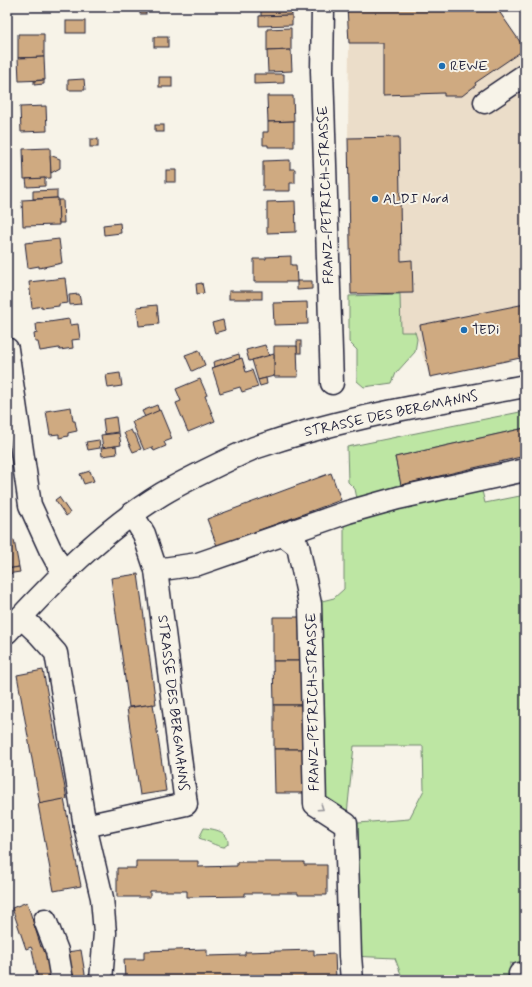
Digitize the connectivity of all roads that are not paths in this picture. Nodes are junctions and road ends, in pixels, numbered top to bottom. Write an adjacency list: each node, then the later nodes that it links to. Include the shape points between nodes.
1 (323, 7): 5 (street, FRANZ-PETRICH-STRASSE, via 322,71)
2 (525, 76): 3 (street)
3 (485, 102)
4 (7, 349): 11 (street, via 30,505)
5 (332, 383)
6 (525, 386): 8 (street, STRASSE DES BERGMANNS, via 330,424 256,448 209,468)
7 (525, 470): 9 (street, via 398,498 348,512)
8 (132, 514): 10 (street, STRASSE DES BERGMANNS, via 144,534); 11 (street, STRASSE DES BERGMANNS)
9 (284, 535): 10 (street, via 198,564); 17 (street, FRANZ-PETRICH-STRASSE, one-way to 17, via 298,546 310,604 315,804 346,824)
10 (156, 570): 13 (street, STRASSE DES BERGMANNS, via 186,804)
11 (63, 573): 12 (street, STRASSE DES BERGMANNS)
12 (14, 624): 13 (street, STRASSE DES BERGMANNS, via 38,633 56,653)
13 (85, 826): 16 (street, STRASSE DES BERGMANNS, via 102,898 105,933)
14 (45, 920): 15 (street, via 57,951)
15 (62, 980)
16 (101, 980)
17 (352, 980)

